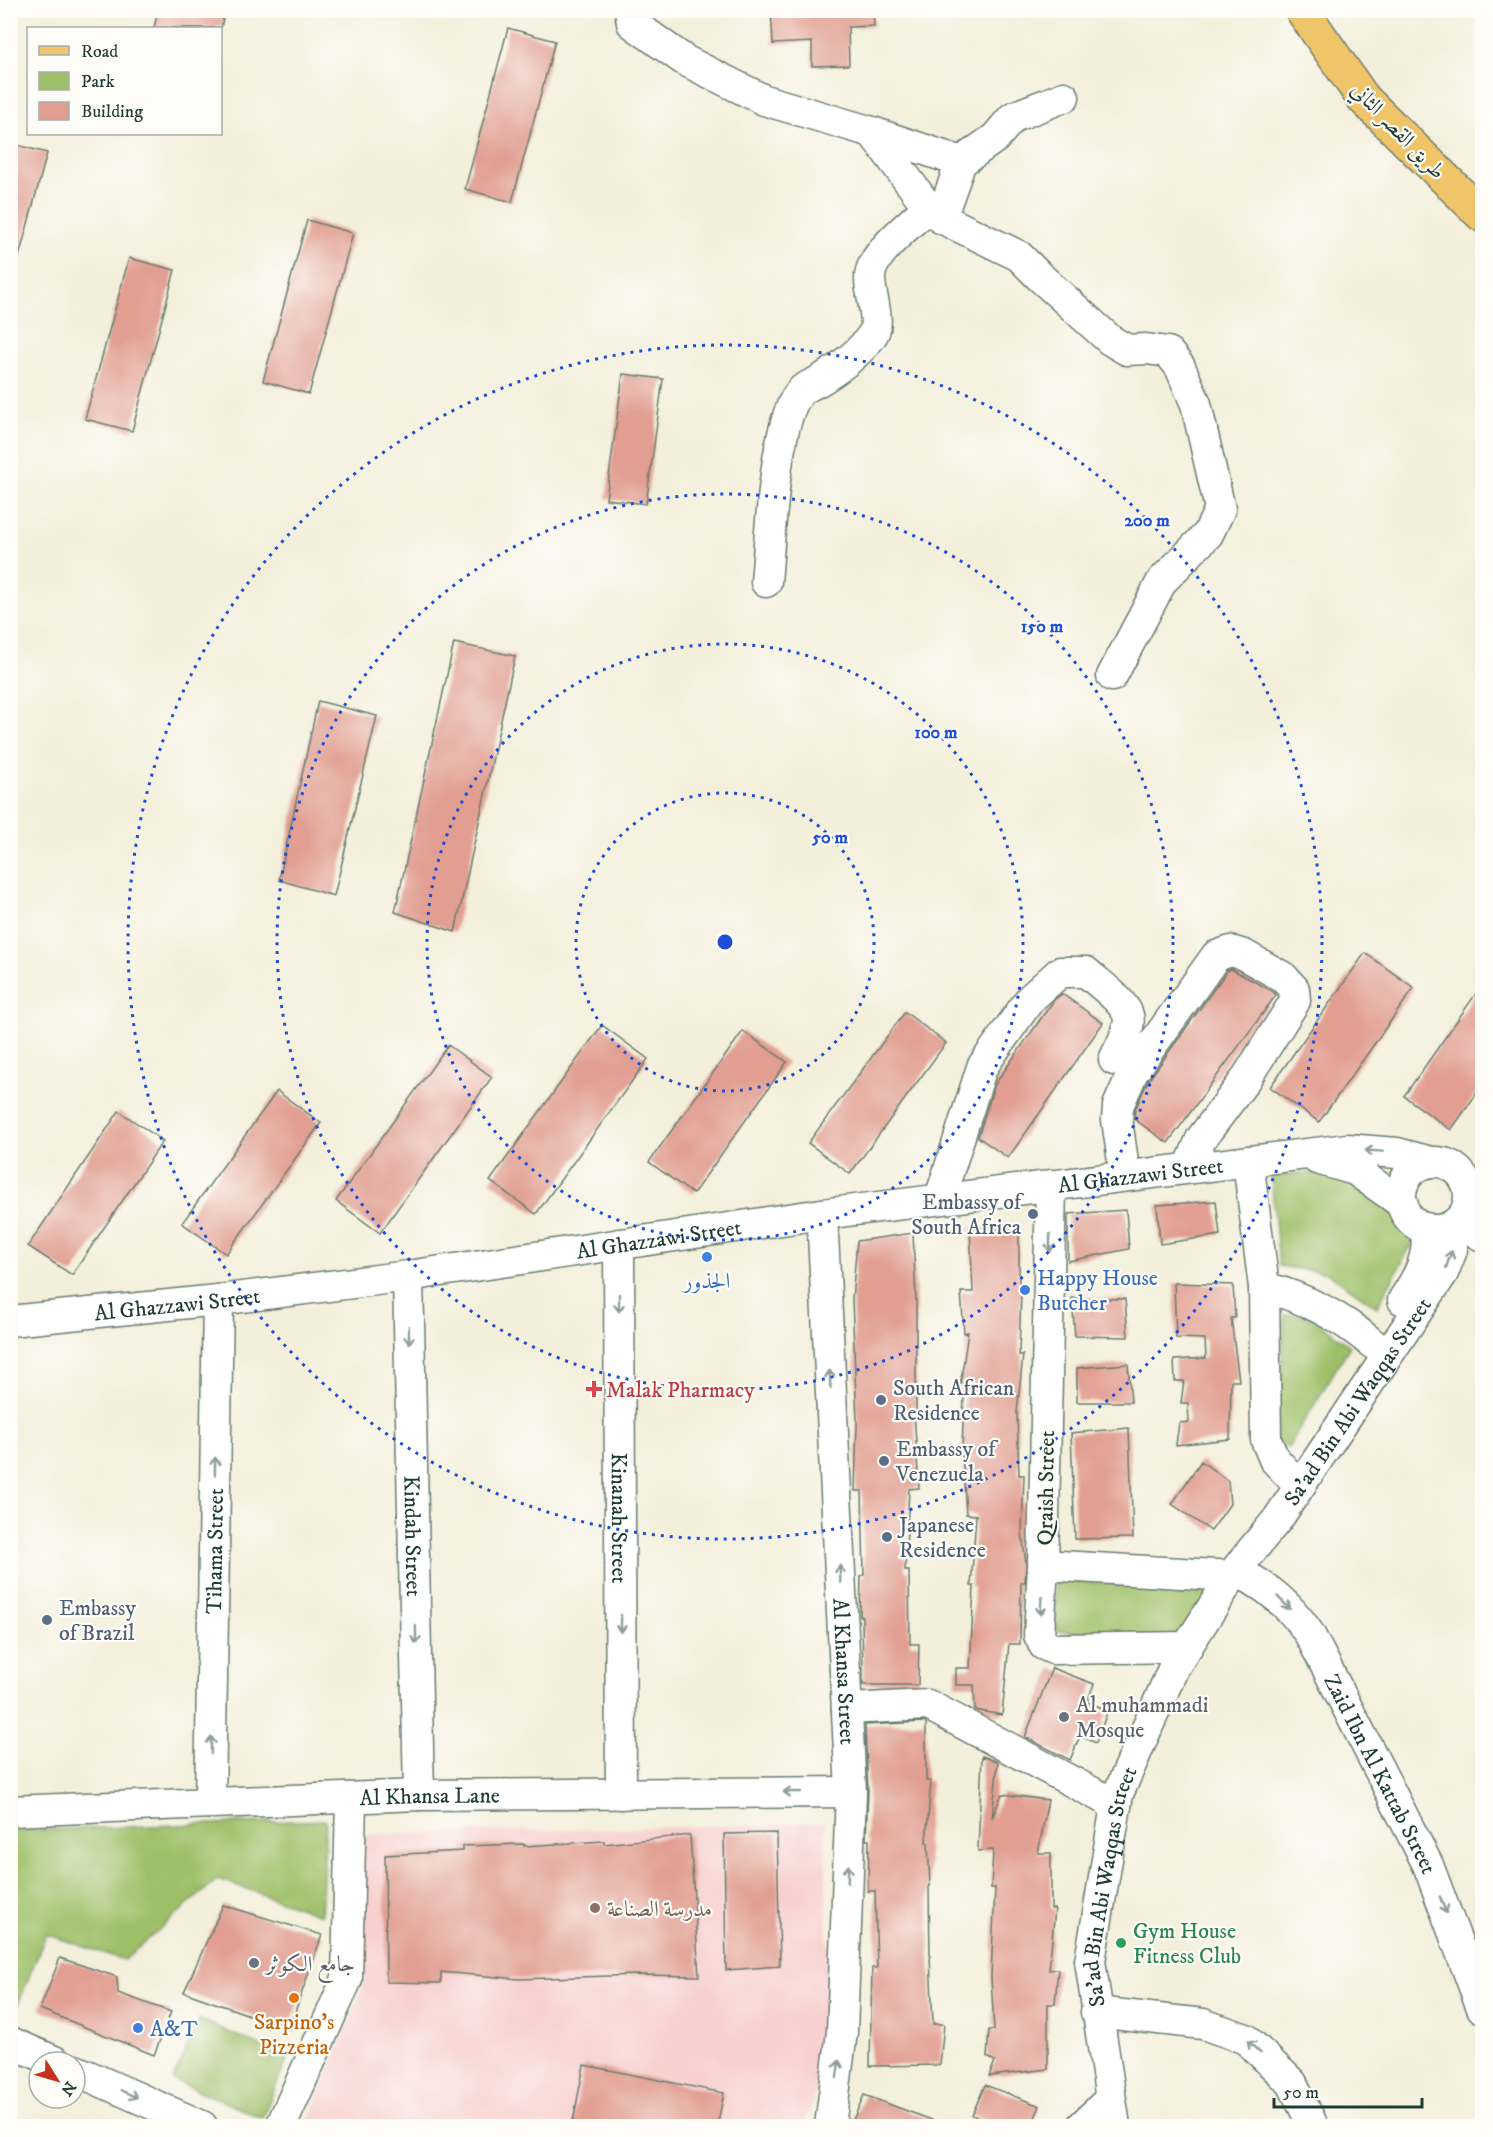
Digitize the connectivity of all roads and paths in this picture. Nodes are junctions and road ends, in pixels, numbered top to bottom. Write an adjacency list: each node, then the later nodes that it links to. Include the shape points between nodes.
1 (630, 10): 4 (street, via 632,23 694,65 764,100)
2 (1302, 10): 7 (main road, طريق القصر الثاني, via 1363,98)
3 (1064, 97): 5 (street, via 1013,117 994,138)
4 (872, 132): 5 (street); 6 (street)
5 (961, 162): 6 (street)
6 (935, 212): 8 (street, via 876,258 870,273 874,332 850,360 801,391 788,415 775,485); 9 (street, via 1019,256 1110,340 1127,350 1168,352 1180,367 1196,404 1220,509 1208,534 1162,581)
7 (1482, 215)
8 (766, 582)
9 (1112, 676)
10 (1114, 1060): 17 (street, via 1128,1027 1129,1016 1122,1004 1086,972 1060,972 1030,999 982,1067)
11 (1306, 1155): 12 (street, Al Ghazzawi Street); 13 (street, Al Ghazzawi Street, one-way to 11, via 1397,1153 1347,1149); 18 (street, Al Ghazzawi Street, via 1355,1170)
12 (1248, 1161): 14 (street, Al Ghazzawi Street); 23 (street)
13 (1431, 1162): 18 (street, via 1407,1177 1401,1195); 20 (street, via 1449,1165 1464,1177 1469,1195)
14 (1189, 1168): 15 (street, Al Ghazzawi Street); 15 (street, via 1201,1139 1243,1083 1295,1001 1294,989 1283,977 1231,951 1216,956 1133,1072 1117,1113)
15 (1125, 1176): 16 (street, Al Ghazzawi Street)
16 (1051, 1185): 17 (street, Al Ghazzawi Street); 28 (street, Qraish Street, one-way to 28)
17 (940, 1198): 19 (street, Al Ghazzawi Street)
18 (1403, 1204): 20 (street, via 1411,1220)
19 (822, 1214): 21 (street, Al Ghazzawi Street); 31 (street, Al Khansa Street, one-way to 19)
20 (1461, 1222): 26 (street, Sa'ad Bin Abi Waqqas Street, via 1427,1252 1420,1274); 29 (street, Sa'ad Bin Abi Waqqas Street, one-way to 20, via 1271,1528 1443,1273)
21 (619, 1244): 22 (street, Al Ghazzawi Street); 33 (street, Kinanah Street, one-way to 33)
22 (408, 1276): 24 (street, Al Ghazzawi Street); 34 (street, Kindah Street, one-way to 34)
23 (1264, 1287): 26 (street, via 1334,1314); 27 (street, via 1266,1440 1274,1459)
24 (218, 1300): 25 (street, Al Ghazzawi Street); 36 (street, Tihama Street, one-way to 24)
25 (10, 1321)
26 (1373, 1344): 27 (street, Sa'ad Bin Abi Waqqas Street)
27 (1288, 1474): 29 (street, Sa'ad Bin Abi Waqqas Street, via 1255,1525)
28 (1043, 1565): 29 (street); 30 (street, Qraish Street, one-way to 30, via 1039,1635 1044,1645 1053,1649)
29 (1236, 1571): 30 (street, Sa'ad Bin Abi Waqqas Street); 39 (street, Zaid Ibn Al Kattab Street, one-way to 39, via 1278,1597 1310,1635 1428,1865)
30 (1187, 1647): 37 (street, Sa'ad Bin Abi Waqqas Street, via 1173,1669)
31 (847, 1709): 32 (street, Al Khansa Street); 37 (street, via 928,1705)
32 (851, 1792): 33 (street, Al Khansa Lane, one-way to 33); 47 (street, Al Khansa Street, one-way to 32, via 842,2032)
33 (621, 1794): 34 (street, Al Khansa Lane)
34 (419, 1795): 35 (street, Al Khansa Lane)
35 (351, 1798): 36 (street, Al Khansa Lane); 46 (street, via 347,1979)
36 (210, 1803): 38 (street, Al Khansa Lane)
37 (1116, 1805): 40 (street, Sa'ad Bin Abi Waqqas Street, via 1090,1961)
38 (10, 1811)
39 (1482, 2008)
40 (1096, 2012): 44 (street, Sa'ad Bin Abi Waqqas Street); 49 (street, one-way to 40, via 1292,2083 1246,2039 1203,2024)
41 (10, 2042): 42 (street)
42 (28, 2050)
43 (87, 2075): 45 (street, one-way to 45)
44 (1112, 2113): 48 (street)
45 (202, 2127)
46 (281, 2127)
47 (830, 2127)
48 (1082, 2127)
49 (1313, 2127)

